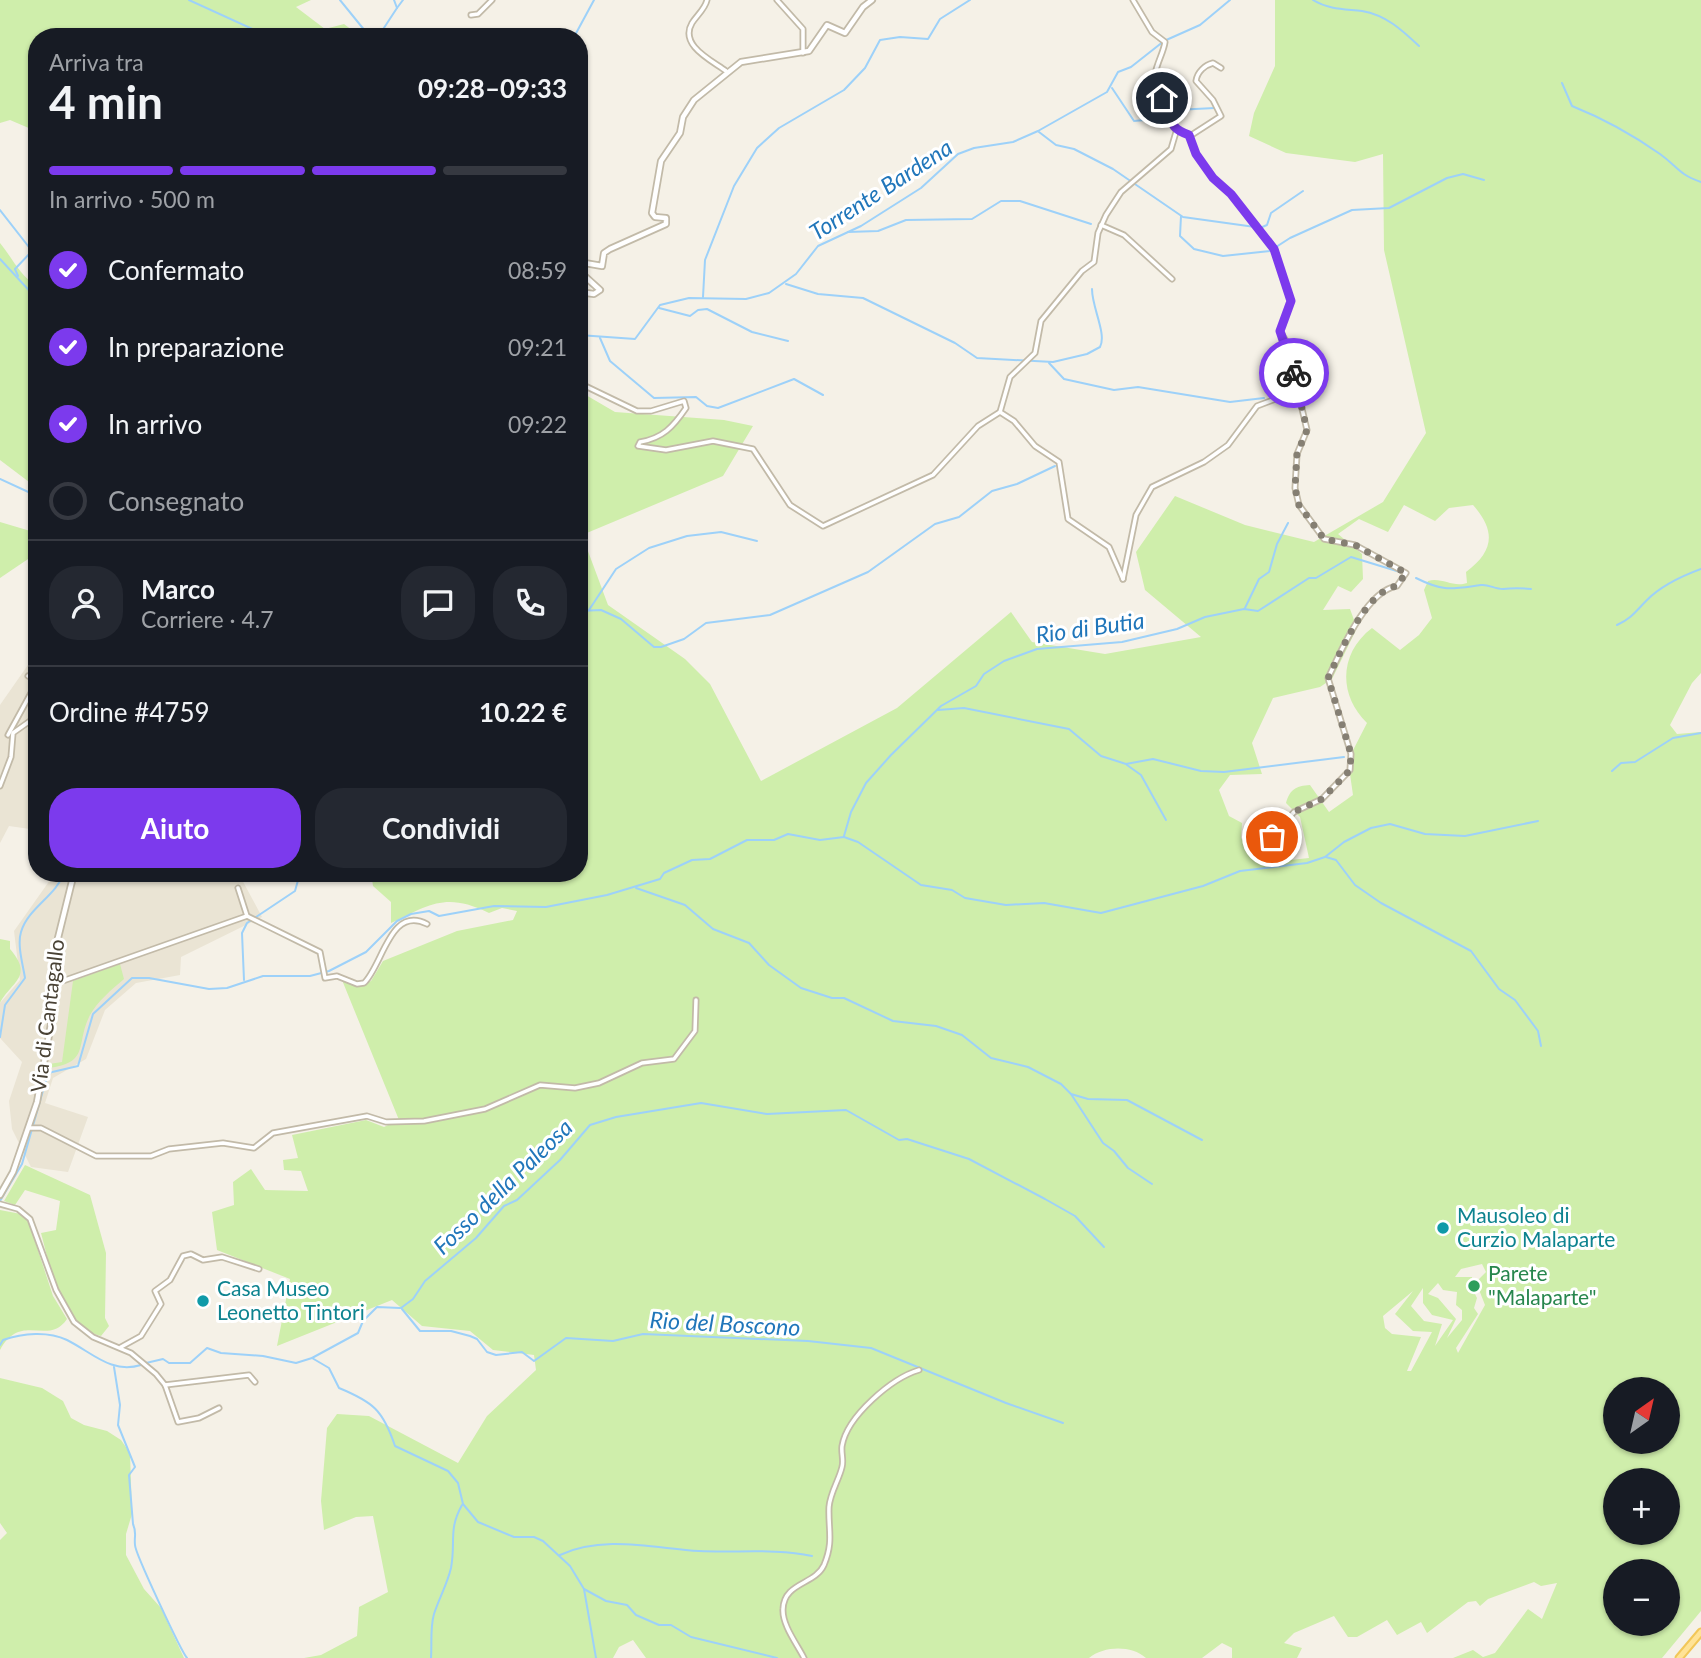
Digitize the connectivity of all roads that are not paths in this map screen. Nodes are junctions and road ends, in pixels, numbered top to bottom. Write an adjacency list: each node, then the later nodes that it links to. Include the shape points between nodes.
1 (492, 0): 6 (street)
2 (707, 0): 9 (street, via 689,29 689,38)
3 (777, 0): 7 (street, via 803,29)
4 (872, 0): 7 (street, via 845,33 827,25 817,44)
5 (1133, 0): 10 (street, via 1152,33 1164,40 1155,87 1171,110 1170,122)
6 (471, 15)
7 (803, 53): 9 (street, via 747,61)
8 (1221, 68): 11 (street, via 1207,64 1196,81 1221,116)
9 (726, 71): 13 (street, via 686,110 680,133 661,161 652,213 666,218 666,224 610,249 604,253 602,266)
10 (1176, 132): 11 (street); 12 (street, via 1171,149 1121,192)
11 (1190, 136): 17 (street, via 1213,178 1274,249 1291,301 1280,331)
12 (1101, 225): 15 (street, via 1124,235); 19 (street, via 1094,262 1041,321 1035,353 1010,377)
13 (588, 264)
14 (588, 278): 16 (street, via 600,287)
15 (1172, 279)
16 (588, 293)
17 (1296, 382): 19 (street, via 1281,397 1257,406 1228,445 1152,487 1136,514 1123,579 1109,547 1068,519 1059,462); 25 (street, via 1307,430 1296,463 1299,505 1324,539 1355,545 1406,573 1397,586 1384,589 1354,627 1328,678 1351,754 1350,770 1322,799 1294,812 1272,837)
18 (588, 387): 19 (street, via 637,411 684,401 686,408 668,431 639,446 666,450 713,441 752,449 790,505 823,526 933,475 978,426)
19 (1000, 412)
20 (28, 701): 22 (street)
21 (28, 722): 22 (street)
22 (10, 734): 23 (street); 24 (street, via 10,757)
23 (0, 737)
24 (0, 786)
25 (1254, 839)
26 (72, 882): 30 (street, Via di Cantagallo, via 56,946)
27 (238, 888): 28 (street)
28 (247, 916): 29 (street, via 320,952 325,978 337,976 358,984 369,978 397,928 407,921); 30 (street)
29 (427, 924)
30 (57, 983): 32 (street, Via di Cantagallo)
31 (696, 1000): 32 (street, via 695,1031 674,1059 648,1061 585,1086 540,1085 485,1109 424,1121 386,1122 367,1116 341,1119 273,1133 254,1149 223,1143 129,1157 90,1154)
32 (33, 1128): 33 (street, Via di Cantagallo)
33 (0, 1195)
34 (0, 1204): 36 (street, via 18,1209 30,1219 56,1290 74,1322 93,1337)
35 (259, 1269): 36 (street, via 222,1257 183,1256 170,1280 155,1292 161,1304 141,1336)
36 (121, 1347): 39 (street)
37 (919, 1370): 42 (street, via 880,1392 859,1415 842,1446 843,1464 829,1506 832,1525 827,1556 820,1572 794,1586 783,1604 784,1619)
38 (255, 1382): 39 (street, via 249,1375)
39 (165, 1385): 40 (street, via 178,1422)
40 (219, 1408)
41 (1701, 1632): 43 (main road)
42 (804, 1658)
43 (1679, 1658)

